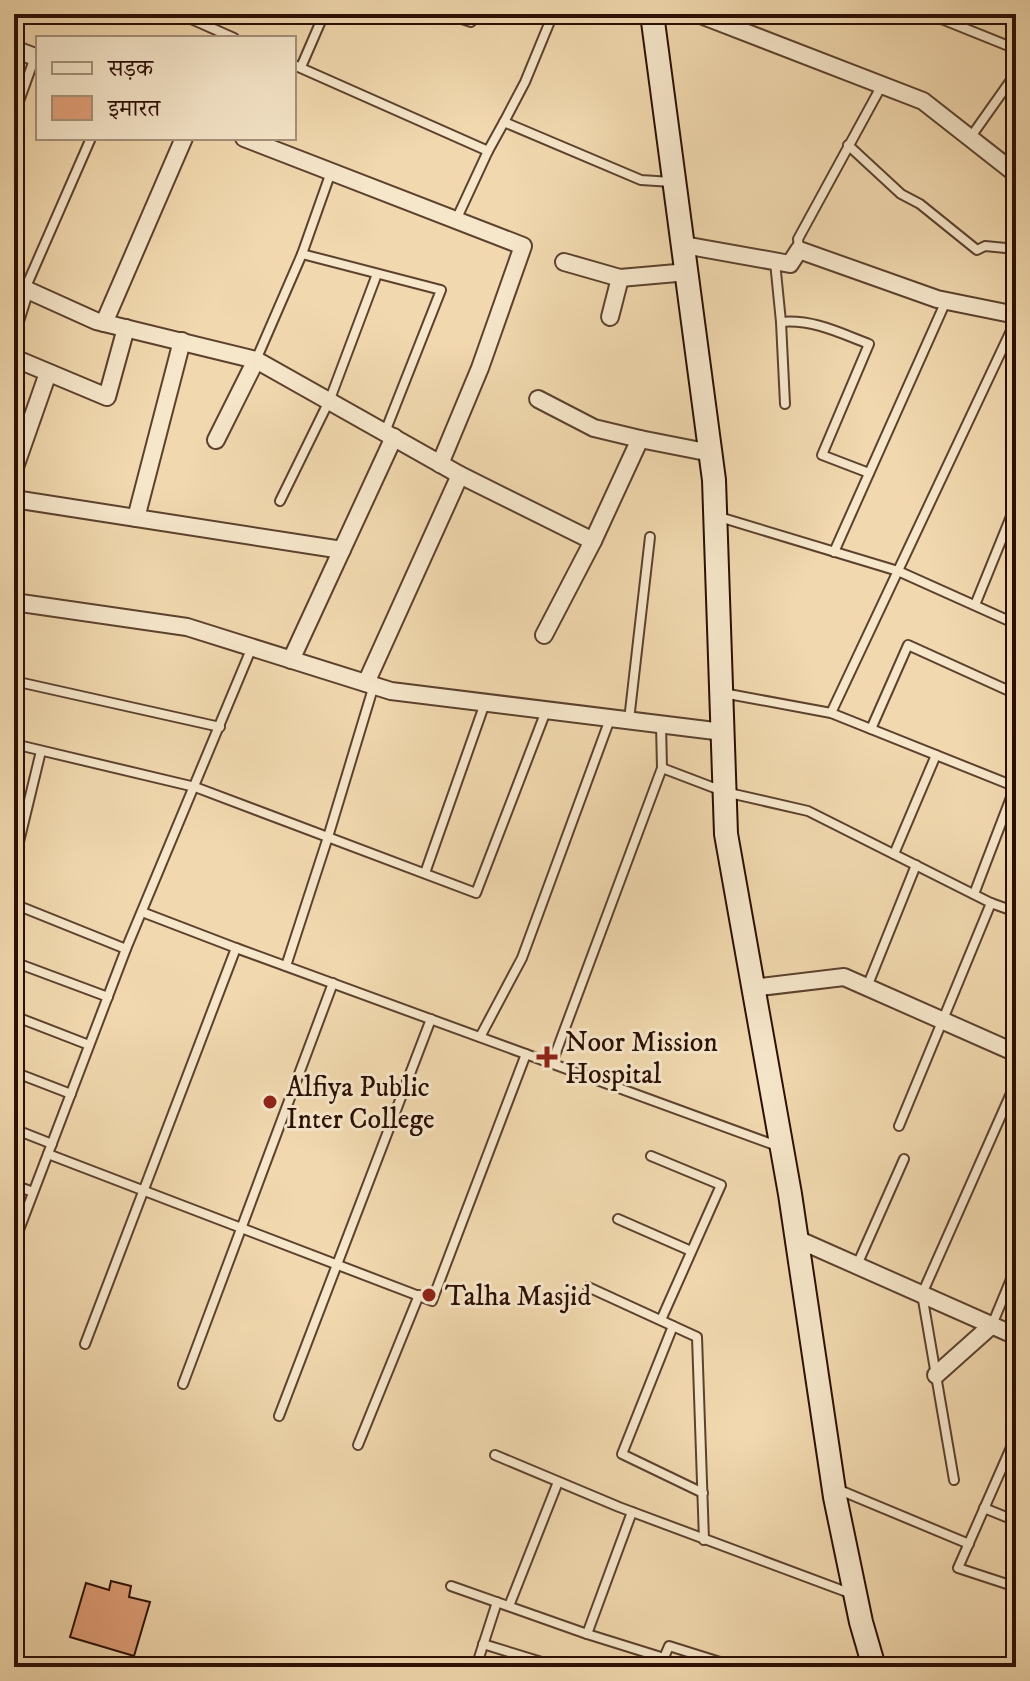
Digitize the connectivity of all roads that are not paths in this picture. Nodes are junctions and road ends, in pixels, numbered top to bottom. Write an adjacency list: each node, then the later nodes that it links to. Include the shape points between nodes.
1 (180, 14): 11 (lane)
2 (324, 14): 16 (lane)
3 (447, 14): 9 (lane)
4 (553, 14): 20 (lane)
5 (652, 14): 29 (street)
6 (698, 14): 10 (street)
7 (748, 14): 10 (lane)
8 (929, 14): 13 (lane)
9 (471, 22)
10 (740, 30): 18 (street)
11 (230, 36)
12 (14, 49): 14 (street)
13 (1016, 49)
14 (36, 57)
15 (36, 60): 19 (lane)
16 (297, 66): 26 (lane)
17 (1016, 73): 21 (lane)
18 (882, 84): 21 (street, via 923,101); 25 (lane)
19 (14, 115)
20 (504, 122): 26 (lane); 29 (lane, via 641,180)
21 (970, 138): 28 (street)
22 (90, 140): 40 (lane)
23 (183, 140): 45 (street)
24 (249, 140): 27 (street)
25 (848, 145): 32 (lane, via 901,194 977,250); 33 (lane, via 798,239)
26 (488, 151): 30 (lane)
27 (331, 172): 30 (street); 34 (lane)
28 (1016, 174)
29 (676, 183): 31 (street)
30 (456, 221): 59 (street, via 523,246)
31 (684, 245): 36 (street); 37 (street)
32 (1016, 249)
33 (799, 250): 36 (street, via 790,264); 41 (street)
34 (302, 254): 38 (lane); 50 (lane)
35 (564, 262): 39 (street)
36 (775, 262): 44 (lane)
37 (688, 272): 39 (street); 58 (street)
38 (377, 274): 52 (lane); 55 (lane, via 441,290)
39 (620, 278): 42 (street)
40 (20, 286): 45 (street); 46 (street)
41 (946, 301): 43 (street); 61 (lane)
42 (610, 317)
43 (1016, 318): 72 (lane)
44 (781, 322): 54 (lane); 61 (lane, via 820,325 869,344 822,455)
45 (104, 323): 47 (street)
46 (14, 324)
47 (126, 328): 48 (street); 51 (street, via 107,397)
48 (182, 341): 50 (street); 67 (street)
49 (14, 358): 51 (street)
50 (256, 360): 52 (street); 57 (street)
51 (48, 373): 60 (street)
52 (330, 399): 55 (street); 64 (lane)
53 (538, 399): 56 (street, via 594,428)
54 (785, 404)
55 (390, 435): 59 (street); 70 (street)
56 (640, 439): 58 (street); 69 (street)
57 (216, 440)
58 (711, 453): 66 (street)
59 (440, 464): 62 (street)
60 (14, 470)
61 (869, 473): 71 (lane)
62 (460, 475): 69 (street); 80 (street)
63 (14, 499): 67 (street)
64 (280, 501)
65 (1016, 504): 74 (lane)
66 (716, 516): 71 (lane); 81 (street)
67 (136, 518): 70 (street)
68 (650, 537): 87 (lane)
69 (593, 541): 76 (street)
70 (342, 550): 78 (street)
71 (834, 552): 72 (lane)
72 (898, 571): 74 (lane); 85 (lane)
73 (14, 602): 77 (street, via 187,627)
74 (975, 605): 75 (lane)
75 (1016, 624)
76 (544, 635)
77 (252, 647): 78 (street); 89 (lane)
78 (291, 660): 80 (street)
79 (14, 681): 89 (lane)
80 (370, 684): 83 (street); 99 (lane)
81 (722, 693): 85 (lane); 91 (street)
82 (1016, 694): 90 (lane, via 908,645)
83 (486, 702): 84 (street); 103 (lane)
84 (547, 710): 86 (street); 103 (lane, via 476,893)
85 (831, 713): 90 (lane)
86 (610, 718): 87 (street); 120 (lane, via 522,958)
87 (629, 720): 88 (street)
88 (661, 724): 91 (street); 95 (lane)
89 (220, 727): 96 (lane)
90 (871, 729): 94 (lane)
91 (723, 732): 98 (street)
92 (14, 744): 93 (lane)
93 (41, 751): 96 (lane); 100 (lane, via 18,846)
94 (936, 755): 97 (lane); 101 (lane)
95 (662, 768): 98 (lane); 124 (lane)
96 (195, 787): 99 (lane); 107 (lane)
97 (1015, 787): 104 (lane)
98 (725, 792): 101 (lane, via 808,811); 115 (street, via 726,834)
99 (328, 837): 103 (lane); 112 (lane)
100 (14, 845)
101 (894, 854): 102 (lane)
102 (916, 865): 104 (lane); 114 (lane)
103 (425, 873)
104 (974, 894): 105 (lane)
105 (991, 903): 108 (lane); 119 (lane)
106 (14, 904): 110 (lane)
107 (142, 912): 109 (lane); 110 (lane)
108 (1016, 912)
109 (236, 948): 112 (lane); 136 (lane)
110 (126, 949): 116 (lane)
111 (14, 962): 116 (lane)
112 (286, 966): 113 (lane)
113 (333, 983): 118 (lane); 139 (lane)
114 (867, 987): 115 (street, via 844,977); 119 (street)
115 (752, 988): 131 (street)
116 (108, 997): 121 (lane)
117 (14, 1016): 121 (lane)
118 (431, 1019): 120 (lane); 143 (lane)
119 (942, 1020): 122 (street); 128 (lane)
120 (480, 1037): 123 (lane)
121 (89, 1045): 127 (lane)
122 (1016, 1053)
123 (526, 1054): 124 (lane); 148 (lane, via 432,1301)
124 (552, 1063): 131 (lane)
125 (14, 1072): 127 (lane)
126 (1016, 1082): 147 (lane)
127 (71, 1094): 130 (lane)
128 (899, 1126)
129 (14, 1129): 130 (lane)
130 (52, 1144): 132 (lane)
131 (781, 1148): 140 (street)
132 (48, 1154): 136 (lane); 137 (lane)
133 (651, 1156): 142 (lane, via 721,1185)
134 (904, 1159): 144 (lane)
135 (14, 1185): 137 (lane)
136 (143, 1191): 139 (lane); 153 (lane)
137 (33, 1192): 141 (lane)
138 (618, 1219): 142 (lane)
139 (241, 1228): 143 (lane); 155 (lane)
140 (797, 1239): 144 (street); 162 (street)
141 (14, 1242)
142 (691, 1251): 149 (lane)
143 (337, 1264): 148 (lane); 156 (lane)
144 (857, 1265): 147 (street)
145 (1016, 1267): 150 (lane)
146 (588, 1287): 149 (lane)
147 (922, 1294): 150 (street); 154 (lane)
148 (419, 1295): 158 (lane)
149 (661, 1320): 151 (lane)
150 (992, 1325): 152 (street); 154 (street)
151 (673, 1326): 163 (lane, via 697,1337); 163 (lane, via 622,1454)
152 (1016, 1336)
153 (85, 1344)
154 (936, 1375): 160 (lane)
155 (183, 1384)
156 (279, 1416)
157 (1016, 1436): 164 (lane)
158 (358, 1445)
159 (495, 1455): 161 (lane)
160 (954, 1480)
161 (558, 1482): 165 (lane); 173 (lane)
162 (834, 1488): 168 (lane); 171 (street)
163 (703, 1493): 167 (lane)
164 (984, 1508): 166 (lane); 168 (lane)
165 (632, 1512): 167 (lane); 174 (lane)
166 (1016, 1521)
167 (704, 1540): 171 (lane)
168 (969, 1544): 170 (lane, via 958,1568)
169 (451, 1586): 172 (lane)
170 (1016, 1587)
171 (855, 1595): 181 (street)
172 (497, 1602): 173 (lane); 175 (lane)
173 (509, 1606): 174 (lane)
174 (587, 1634): 176 (lane)
175 (483, 1644): 177 (lane); 178 (lane)
176 (664, 1658): 179 (lane); 180 (lane, via 669,1646)
177 (476, 1667)
178 (558, 1667)
179 (660, 1667)
180 (736, 1667)
181 (874, 1667)

